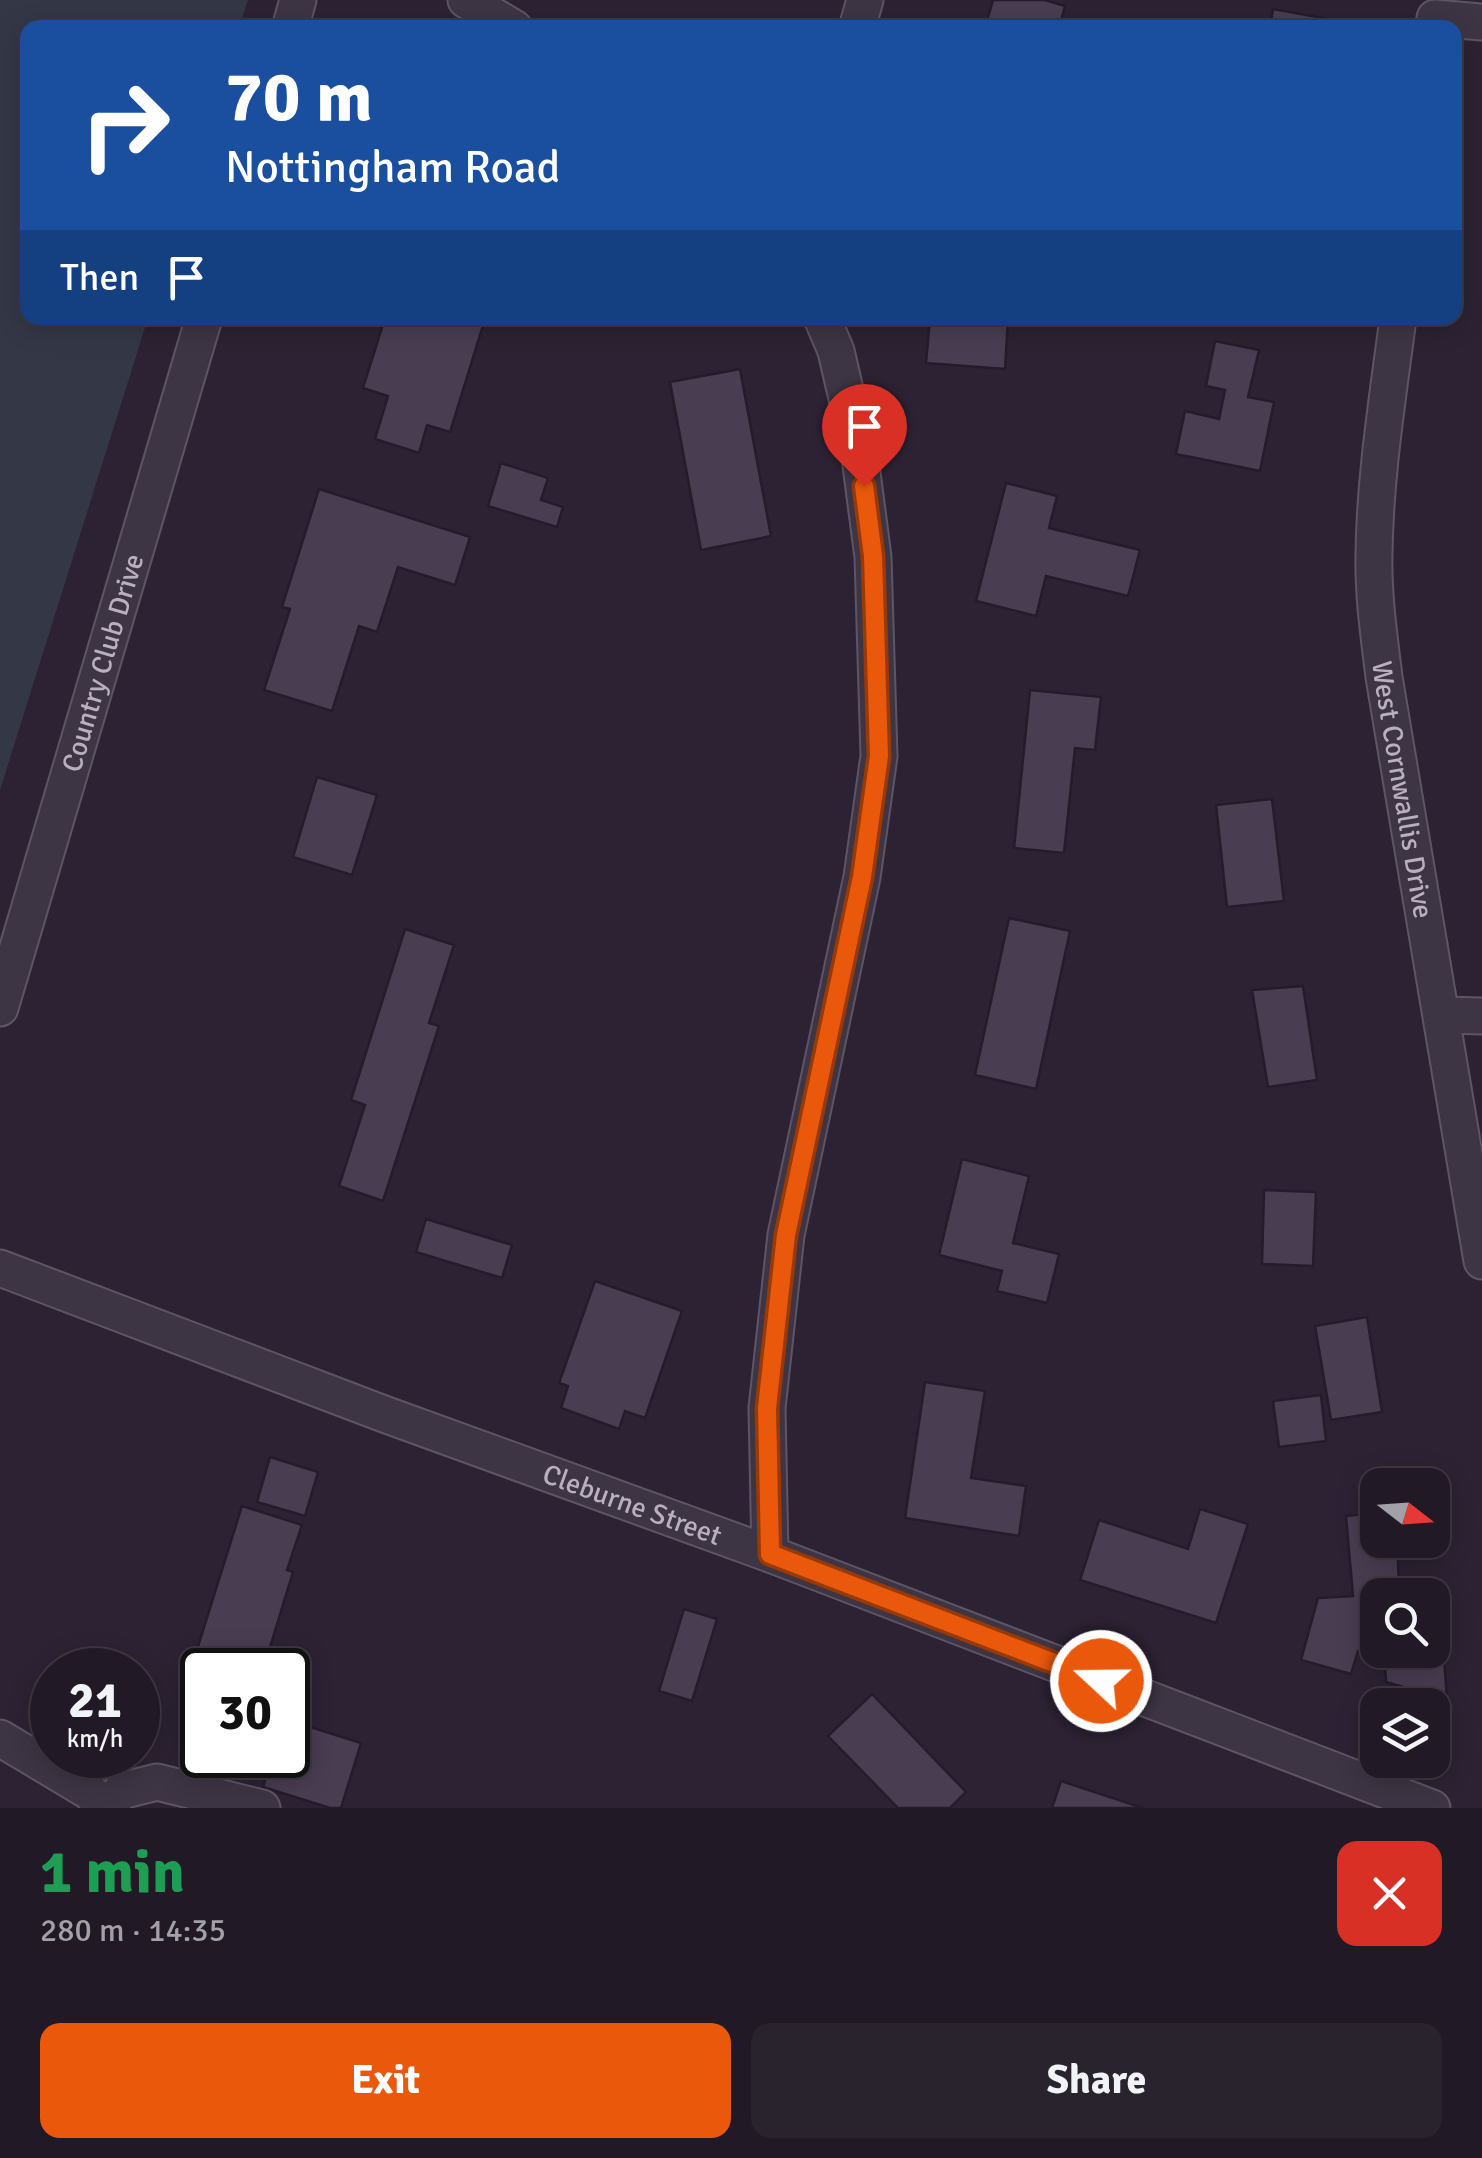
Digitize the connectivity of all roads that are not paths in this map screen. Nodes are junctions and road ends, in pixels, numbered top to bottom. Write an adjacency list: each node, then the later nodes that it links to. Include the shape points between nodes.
1 (466, 0): 3 (street)
2 (1435, 15): 4 (street)
3 (500, 20)
4 (1482, 22)
5 (202, 325): 8 (street, Country Club Drive)
6 (825, 325): 13 (street, via 859,450 873,556 879,756 862,877 786,1235 767,1408)
7 (1397, 325): 9 (street, West Cornwallis Drive, via 1376,497 1376,618)
8 (0, 1008)
9 (1442, 1015): 10 (street); 11 (street, West Cornwallis Drive)
10 (1482, 1016)
11 (1482, 1261)
12 (0, 1268): 13 (street, Cleburne Street)
13 (770, 1554): 17 (street, Cleburne Street)
14 (0, 1738): 15 (street)
15 (105, 1808): 16 (street, via 121,1792 157,1782)
16 (262, 1808)
17 (1432, 1808)

